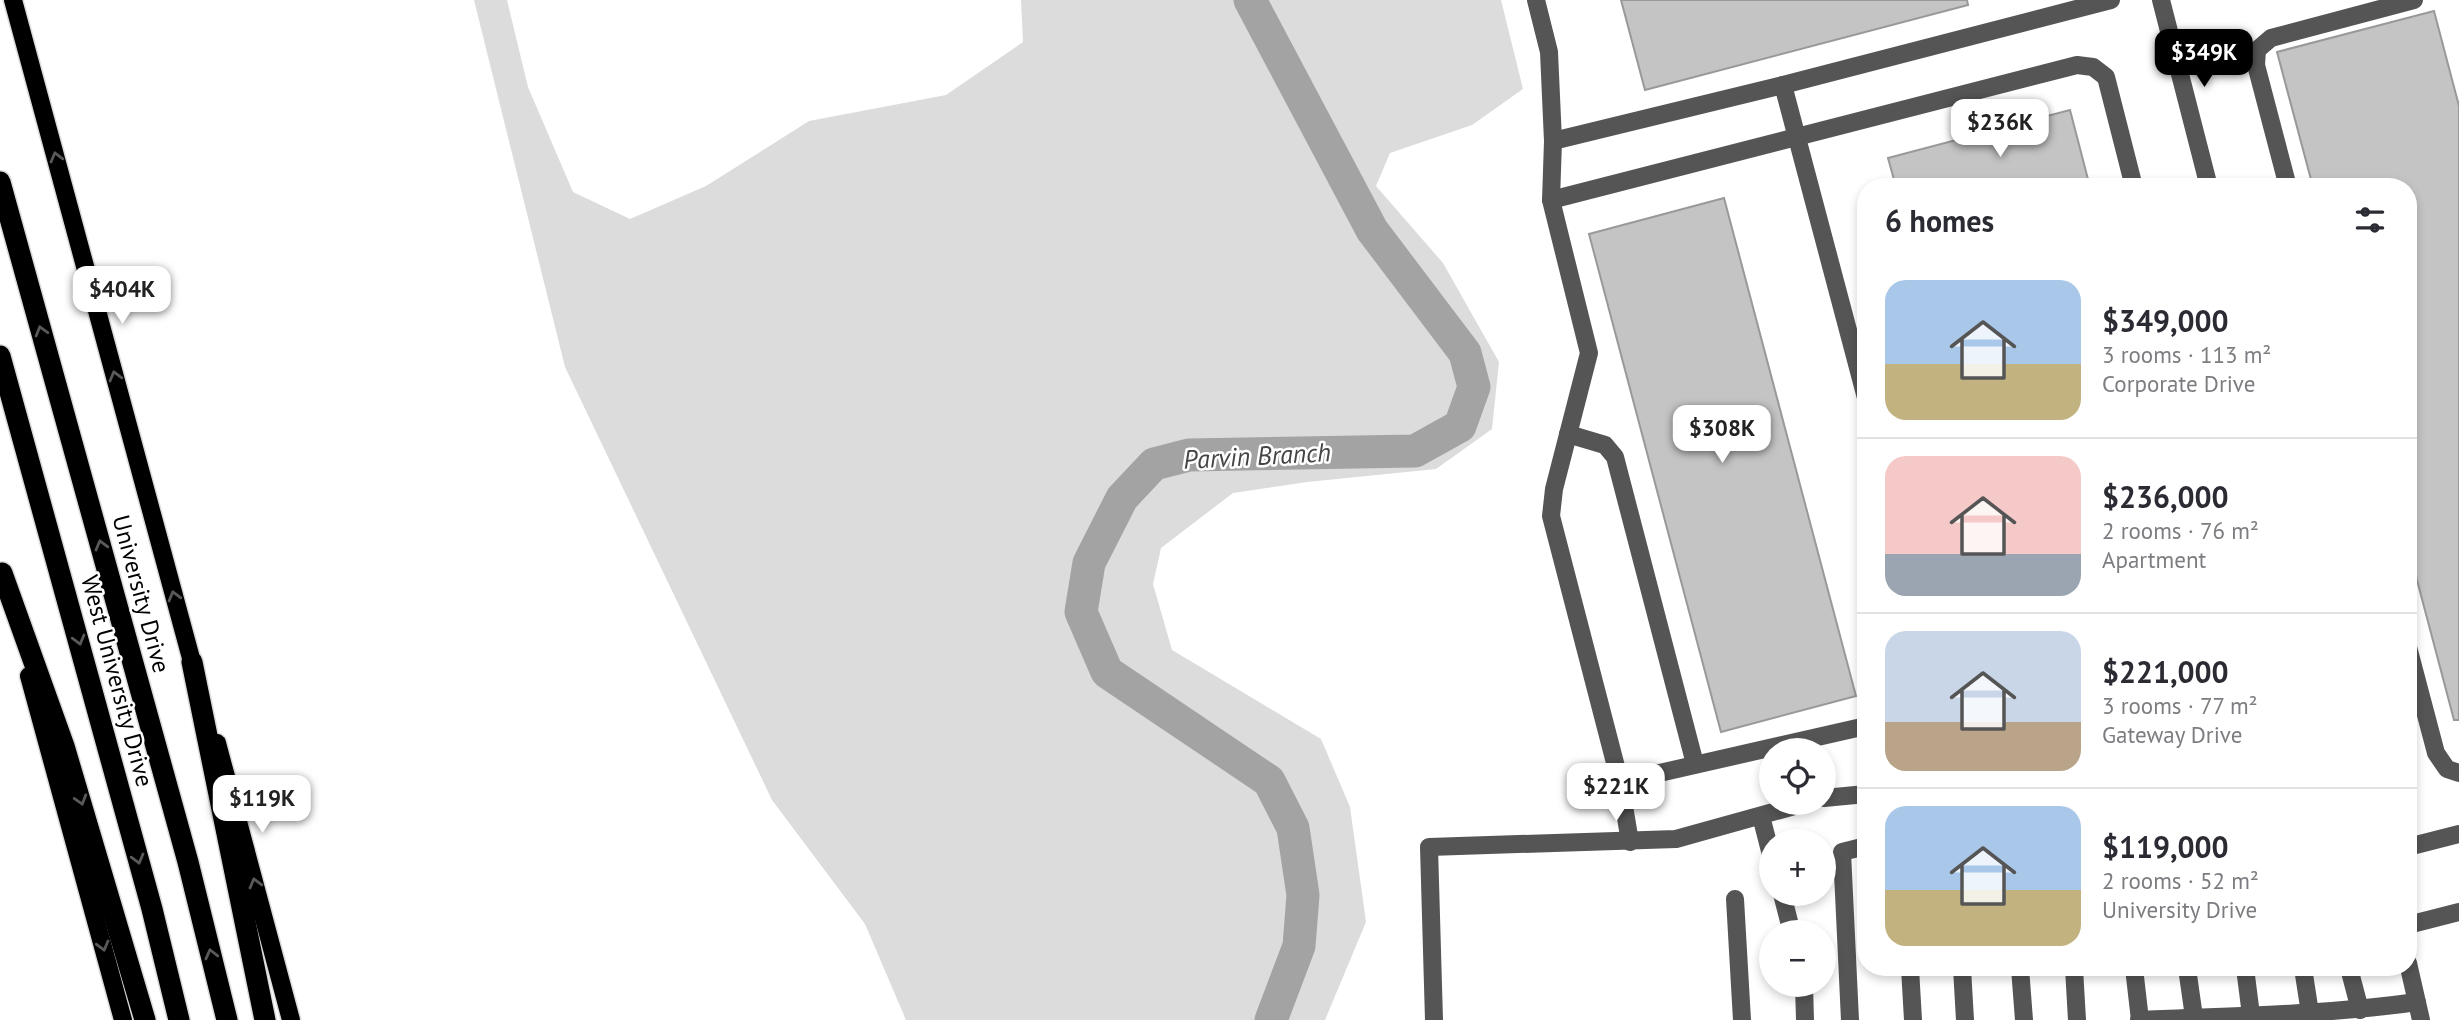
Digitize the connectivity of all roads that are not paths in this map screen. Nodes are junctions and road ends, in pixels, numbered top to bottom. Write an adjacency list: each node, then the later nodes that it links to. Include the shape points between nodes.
1 (1536, 0): 9 (street, via 1549,52)
2 (2111, 0): 5 (street)
3 (2161, 0): 11 (street)
4 (2414, 0): 12 (street, via 2271,38 2257,50 2256,65)
5 (2086, 3): 7 (street)
6 (16, 5): 19 (main road, University Drive, one-way to 6)
7 (1783, 85): 8 (street); 9 (street)
8 (1797, 137): 10 (street, via 2077,65 2093,67 2106,77); 14 (street); 16 (street)
9 (1552, 141): 14 (street)
10 (2132, 178)
11 (2207, 178)
12 (2286, 178)
13 (0, 182): 56 (highway, University Drive, one-way to 13, via 188,862)
14 (1551, 200): 17 (street, via 1588,353)
15 (0, 356): 55 (highway, West University Drive, one-way to 55)
16 (1857, 364)
17 (1567, 434): 22 (street, via 1605,445 1615,457); 24 (street, via 1551,516)
18 (1, 570): 53 (main road, one-way to 53); 54 (highway, one-way to 54, via 64,746)
19 (192, 662): 57 (highway); 58 (main road, University Drive, one-way to 19)
20 (2417, 681): 23 (street, via 2436,753 2447,769)
21 (1857, 728): 22 (street)
22 (1695, 764): 24 (street)
23 (2459, 773)
24 (1620, 782): 31 (street)
25 (1857, 795): 26 (street)
26 (1836, 798)
27 (1763, 815): 28 (street)
28 (1760, 816): 29 (street); 31 (street, via 1676,839)
29 (1764, 829)
30 (2459, 834): 32 (street)
31 (1630, 842): 59 (street, via 1429,847)
32 (2417, 845)
33 (1857, 848): 62 (street, via 1842,852)
34 (1735, 899): 60 (street)
35 (2459, 912): 36 (street)
36 (2417, 923)
37 (1910, 976): 63 (street)
38 (1962, 976): 64 (street)
39 (2021, 976): 65 (street)
40 (2074, 976): 66 (street)
41 (2135, 976): 67 (street)
42 (2189, 976): 52 (street)
43 (2246, 976): 51 (street)
44 (2305, 976): 50 (street)
45 (2352, 976): 49 (street)
46 (2411, 976): 48 (street)
47 (1804, 997): 61 (street)
48 (2417, 1002): 49 (street); 68 (street)
49 (2360, 1010): 50 (street)
50 (2310, 1013): 51 (street)
51 (2251, 1015): 52 (street)
52 (2194, 1017): 67 (street)
53 (123, 1020)
54 (145, 1020)
55 (179, 1020)
56 (227, 1020)
57 (265, 1020)
58 (291, 1020)
59 (1434, 1020)
60 (1742, 1020)
61 (1805, 1020)
62 (1850, 1020)
63 (1913, 1020)
64 (1965, 1020)
65 (2024, 1020)
66 (2077, 1020)
67 (2139, 1020)
68 (2421, 1020)

